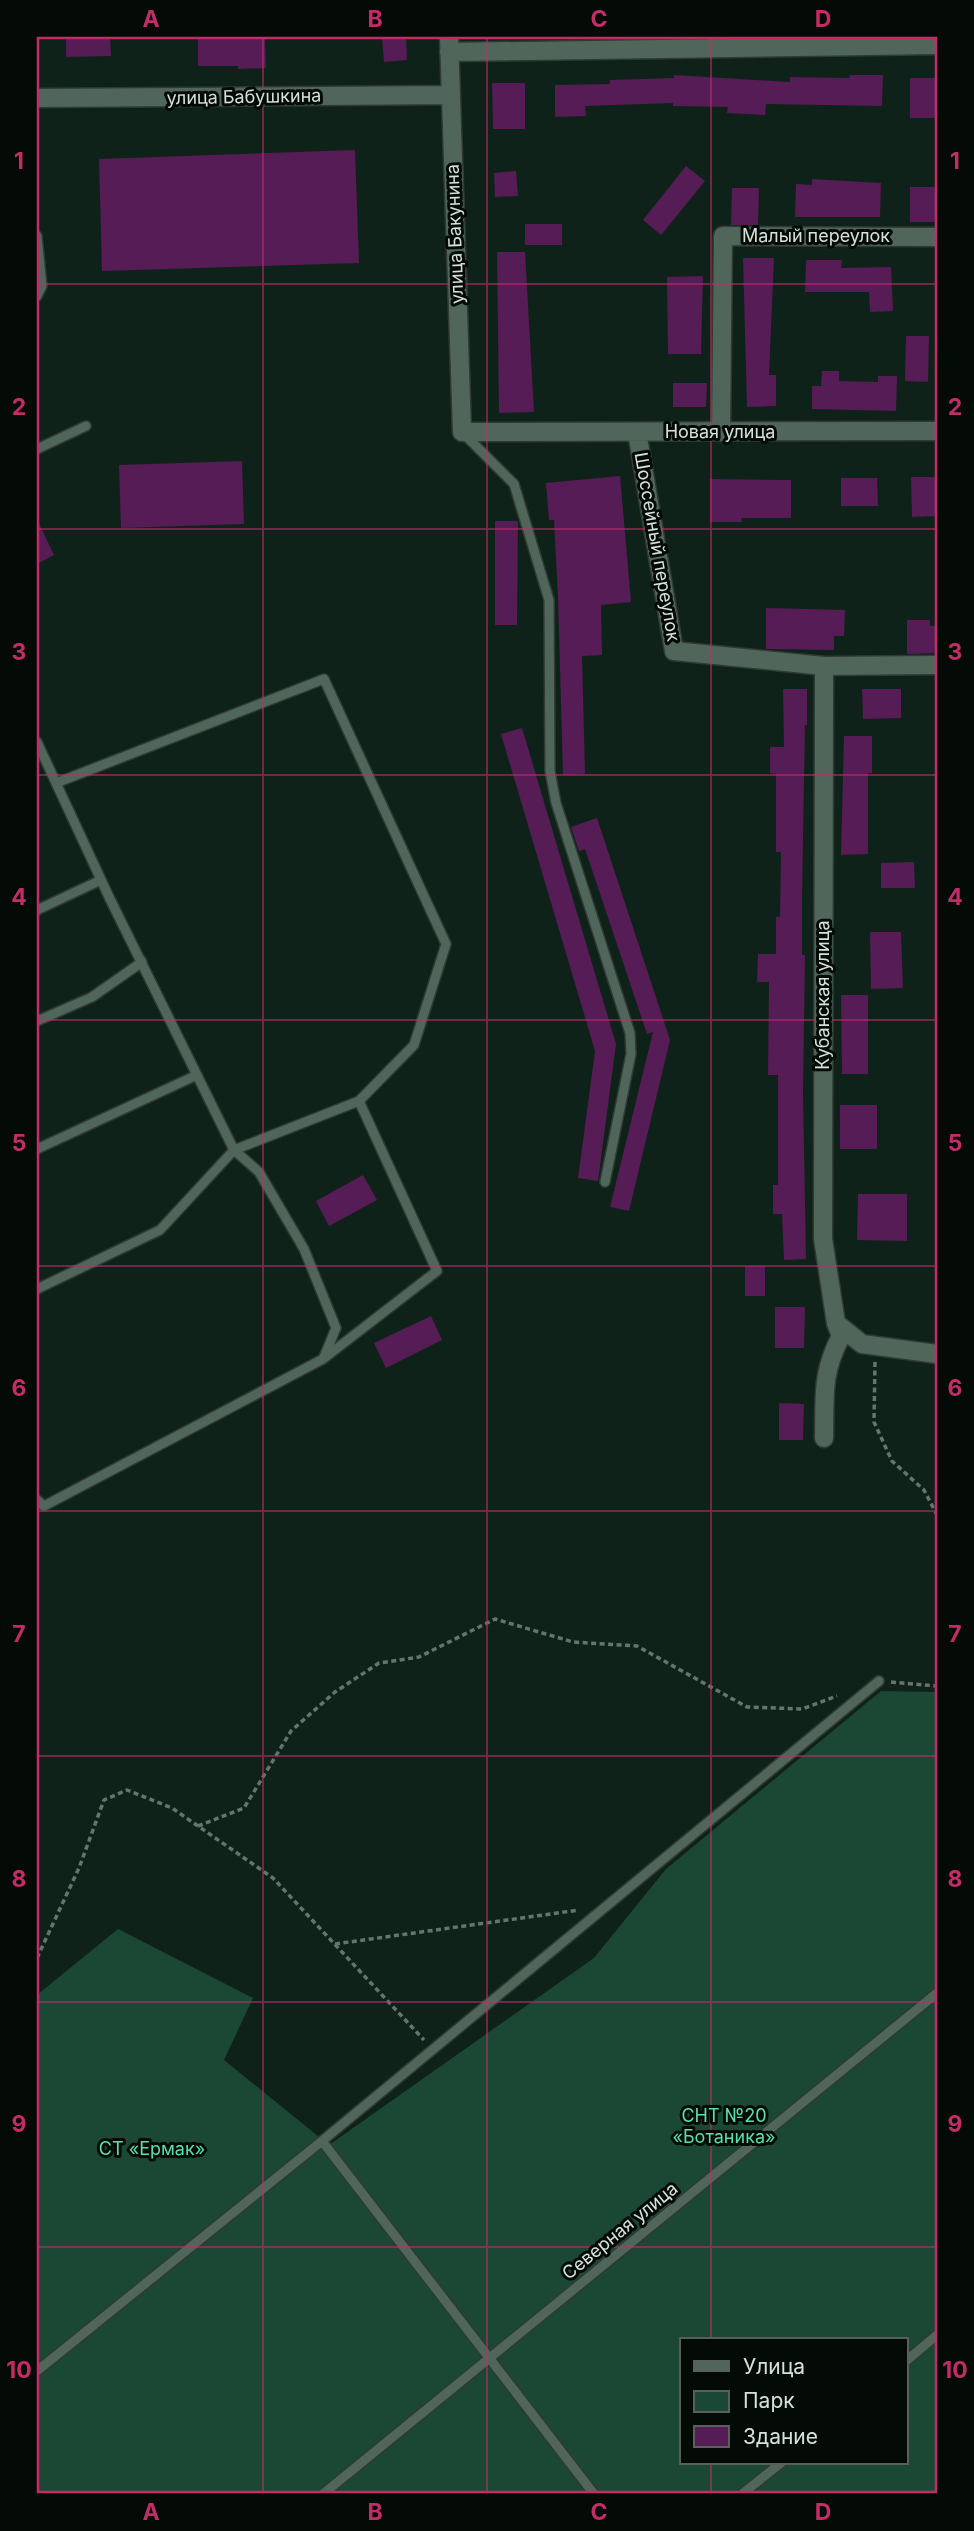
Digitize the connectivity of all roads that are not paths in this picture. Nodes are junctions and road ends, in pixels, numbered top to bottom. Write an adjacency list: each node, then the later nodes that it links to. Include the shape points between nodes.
1 (449, 44): 2 (street); 3 (street, улица Бакунина)
2 (937, 45)
3 (451, 95): 4 (street, улица Бабушкина); 10 (street, улица Бакунина)
4 (37, 99)
5 (37, 236): 7 (lane, via 42,286)
6 (937, 237): 12 (street, Малый переулок, via 723,236)
7 (37, 296)
8 (86, 426): 13 (lane)
9 (937, 431): 12 (street, Новая улица)
10 (462, 432): 11 (street, Новая улица); 27 (lane, via 514,484 549,600 550,771 556,803 630,1033 631,1054)
11 (637, 432): 12 (street, Новая улица); 15 (street, Шоссейный переулок, via 674,651)
12 (721, 432)
13 (37, 449)
14 (937, 665): 15 (street, Шоссейный переулок)
15 (824, 666): 29 (street, Кубанская улица, via 823,1239)
16 (37, 742): 17 (lane)
17 (56, 783): 18 (lane); 24 (lane, via 324,679 446,944 414,1045)
18 (62, 795): 19 (lane); 21 (lane)
19 (101, 880): 20 (lane); 21 (lane)
20 (37, 910)
21 (142, 962): 22 (lane, via 92,997); 23 (lane)
22 (37, 1021)
23 (197, 1075): 25 (lane); 26 (lane)
24 (359, 1101): 26 (lane); 31 (lane, via 437,1271)
25 (37, 1149)
26 (234, 1150): 28 (lane, via 160,1230); 31 (lane, via 259,1172 304,1249 336,1328)
27 (605, 1182)
28 (37, 1289)
29 (836, 1323): 30 (street, via 862,1344); 32 (street, Кубанская улица, via 841,1335 823,1384)
30 (937, 1354)
31 (323, 1359): 33 (lane, via 44,1506)
32 (824, 1438)
33 (37, 1500)
34 (879, 1681): 36 (lane)
35 (937, 1993): 38 (lane, Северная улица)
36 (322, 2141): 38 (lane); 40 (lane)
37 (937, 2335): 39 (lane)
38 (489, 2358): 42 (lane, Северная улица); 43 (lane)
39 (908, 2359)
40 (37, 2371)
41 (780, 2464): 44 (lane)
42 (323, 2494)
43 (594, 2494)
44 (742, 2494)

